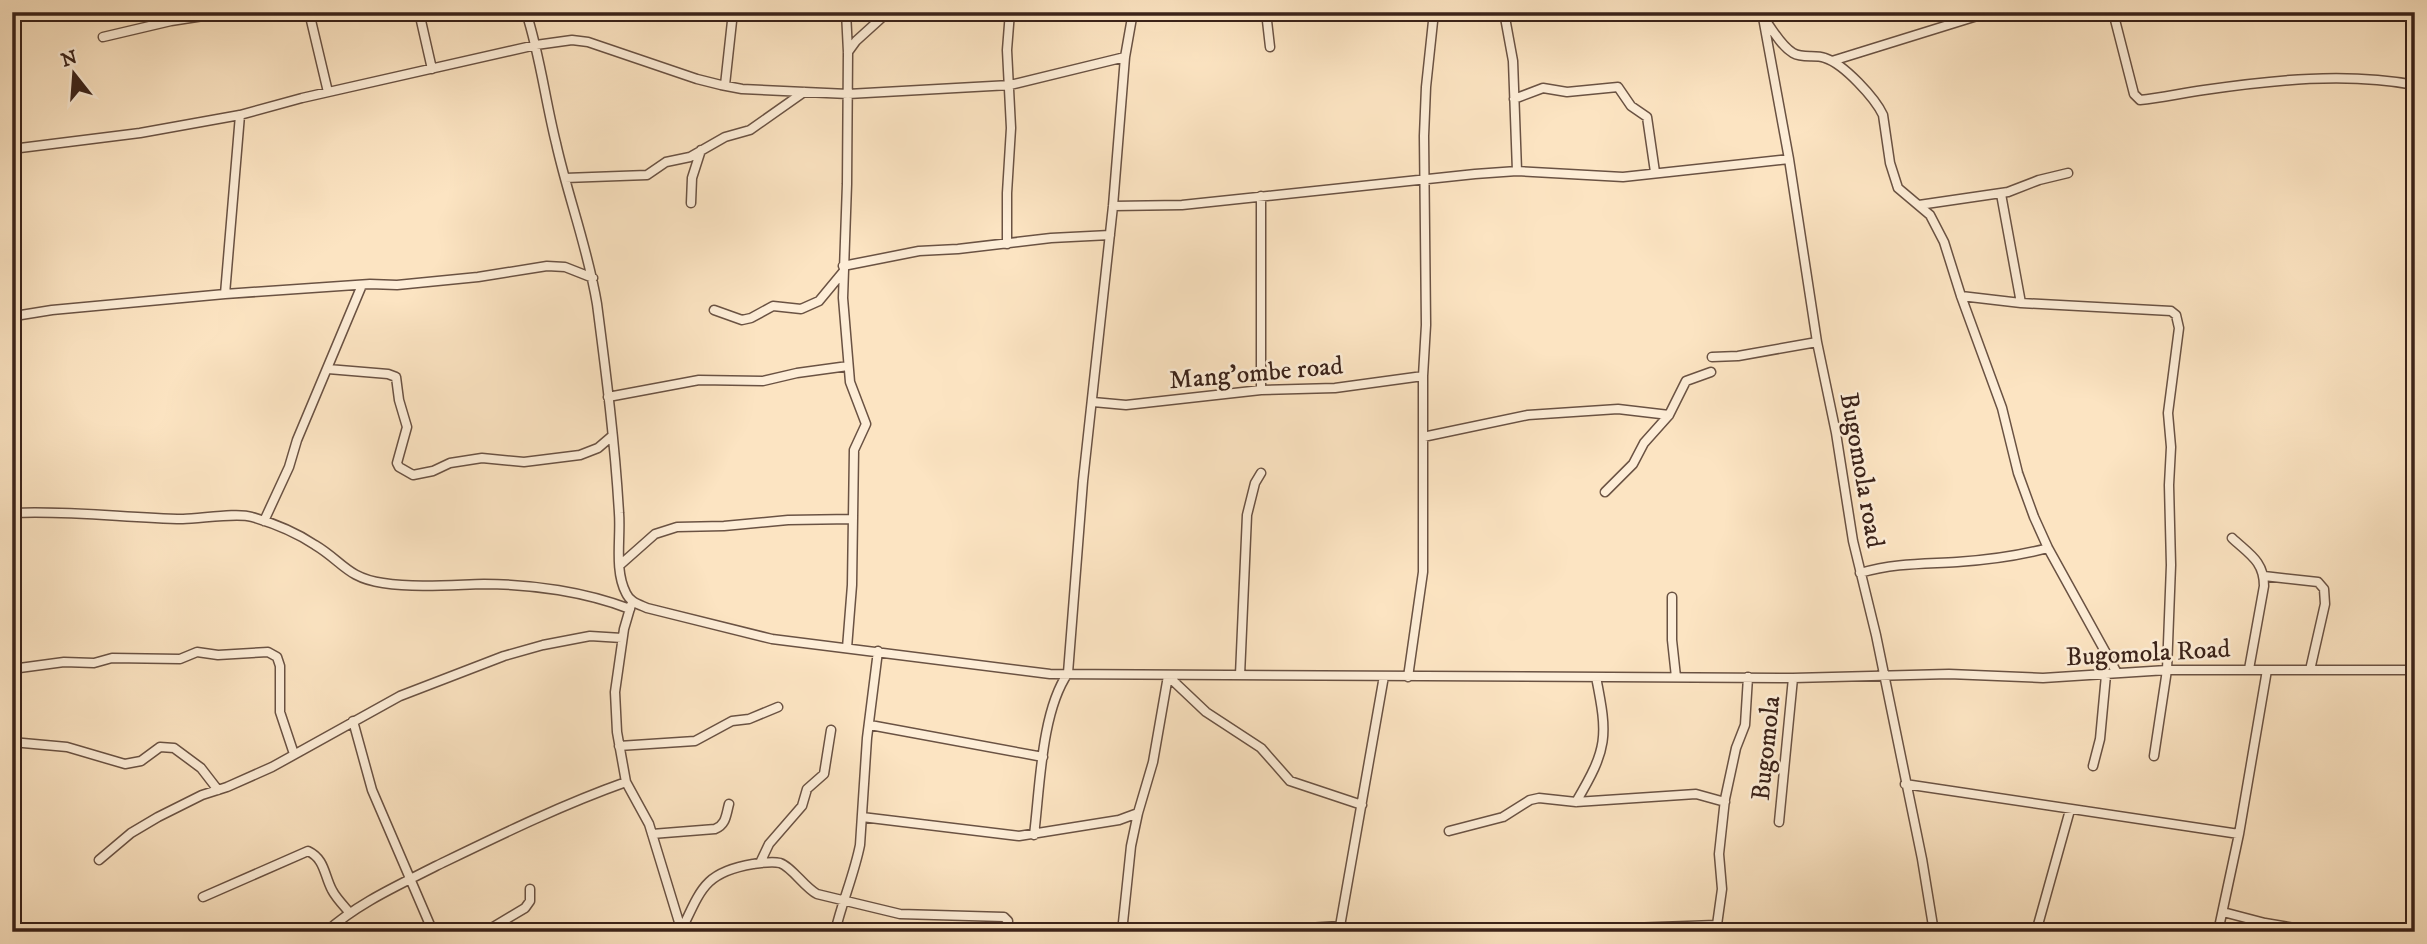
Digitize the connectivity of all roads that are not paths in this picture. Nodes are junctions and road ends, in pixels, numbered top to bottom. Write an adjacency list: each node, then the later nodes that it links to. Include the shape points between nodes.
1 (229, 12): 18 (street)
2 (309, 12): 28 (street)
3 (419, 12): 24 (street)
4 (526, 12): 19 (street)
5 (733, 12): 25 (street)
6 (846, 12): 21 (street)
7 (888, 12): 21 (street)
8 (1010, 12): 26 (street)
9 (1133, 12): 22 (street)
10 (1266, 12): 20 (street)
11 (1434, 12): 40 (street, via 1426,87)
12 (1504, 12): 31 (street)
13 (1990, 12): 23 (street)
14 (2113, 12): 27 (street, via 2134,94 2140,100 2308,79)
15 (2413, 12): 17 (street)
16 (1761, 14): 23 (street, via 1794,54); 35 (street, Bugomola road)
17 (2415, 30)
18 (103, 37)
19 (537, 45): 24 (street); 25 (street, via 588,42); 39 (street)
20 (1270, 47)
21 (848, 52): 30 (street)
22 (1125, 57): 26 (street); 45 (street)
23 (1832, 61): 44 (street, via 1866,89 1879,108 1897,184)
24 (432, 69): 28 (street)
25 (726, 85): 29 (street)
26 (1010, 85): 30 (street); 47 (street)
27 (2415, 85)
28 (328, 92): 32 (street)
29 (805, 92): 30 (street); 34 (street, via 750,130 728,135)
30 (848, 94): 48 (street)
31 (1514, 99): 36 (street); 37 (street, via 1544,88 1567,92 1618,87 1631,106 1647,117)
32 (240, 115): 33 (street); 51 (street)
33 (12, 149)
34 (701, 150): 39 (street, via 666,162 645,176); 43 (street, via 692,178)
35 (1789, 159): 37 (street); 56 (street, Bugomola road)
36 (1517, 171): 37 (street, via 1623,177); 40 (street)
37 (1655, 172)
38 (2068, 173): 41 (street)
39 (565, 177): 49 (street)
40 (1425, 179): 42 (street); 61 (street)
41 (2001, 194): 44 (street); 53 (street)
42 (1261, 196): 45 (street, via 1181,205); 62 (street)
43 (691, 203)
44 (1919, 205): 52 (street, via 1930,215 1944,242)
45 (1114, 206): 46 (street)
46 (1110, 235): 47 (street); 64 (street)
47 (1007, 244): 48 (street, via 919,250)
48 (843, 269): 54 (street, via 819,301 801,309 772,306 742,320); 58 (street)
49 (593, 278): 50 (street, via 553,266 478,277); 63 (street)
50 (362, 285): 51 (street); 59 (street)
51 (225, 294): 55 (street)
52 (1961, 296): 53 (street); 74 (street, via 2002,408 2024,492)
53 (2021, 303): 85 (street, via 2171,311 2176,315 2179,328 2168,413 2171,565)
54 (714, 310)
55 (12, 314)
56 (1817, 342): 57 (street); 76 (street, Bugomola road)
57 (1713, 357)
58 (848, 366): 63 (street, via 763,381 699,380); 71 (street, via 866,424 854,450)
59 (328, 369): 66 (street, via 396,377 407,427 397,463 412,475 482,458 524,462 580,455); 72 (street)
60 (1712, 372): 65 (street, via 1688,379)
61 (1423, 376): 62 (street, Mang'ombe road, via 1335,388); 67 (street)
62 (1261, 390): 64 (street, Mang'ombe road, via 1126,405)
63 (608, 397): 66 (street)
64 (1093, 402): 89 (street)
65 (1669, 415): 67 (street, via 1618,409 1570,411 1503,419); 69 (street, via 1646,440 1633,464)
66 (612, 436): 75 (street)
67 (1423, 437): 96 (street, via 1423,572)
68 (1261, 473): 91 (street, via 1247,514)
69 (1605, 492)
70 (12, 513): 72 (street, Bugomola Road, via 169,519 247,515)
71 (853, 519): 75 (street, via 677,527 659,532); 81 (street)
72 (264, 521): 79 (street, Bugomola Road, via 312,543 360,579 415,586 520,586)
73 (2232, 538): 77 (street, via 2264,570)
74 (2048, 548): 76 (street, via 1985,560 1889,565); 90 (street)
75 (620, 565): 79 (street)
76 (1860, 573): 92 (street, Bugomola road)
77 (2264, 576): 84 (street); 87 (street, via 2318,582 2324,589 2325,604)
78 (1672, 597): 98 (street)
79 (631, 606): 80 (street); 81 (street, Bugomola Road, via 734,631)
80 (622, 638): 102 (street, via 585,637 514,653 400,696); 106 (street, via 615,692)
81 (848, 648): 82 (street, Bugomola Road)
82 (878, 651): 89 (street, Bugomola Road, via 1037,673); 103 (street)
83 (12, 669): 107 (street, via 112,658 180,659 197,652 270,653 280,666 281,712)
84 (2249, 669): 85 (street, Bugomola Road); 86 (street, Bugomola Road)
85 (2167, 670): 90 (street, Bugomola Road); 108 (street)
86 (2266, 670): 87 (street, Bugomola Road); 124 (street)
87 (2310, 670): 88 (street, Bugomola Road)
88 (2415, 670)
89 (1068, 673): 94 (street, Bugomola Road); 109 (street, via 1055,694)
90 (2117, 673): 93 (street, Bugomola Road)
91 (1240, 675): 94 (street, Bugomola Road); 95 (street, Bugomola Road)
92 (1884, 675): 93 (street, Bugomola Road); 100 (street, Bugomola Road); 112 (street, Bugomola road)
93 (2106, 675): 110 (street, via 2101,739)
94 (1168, 676): 117 (street, via 1206,712 1261,748 1290,781); 119 (street, via 1153,762)
95 (1384, 676): 96 (street, Bugomola Road); 117 (street)
96 (1408, 677): 97 (street, Bugomola Road)
97 (1596, 677): 98 (street, Bugomola Road); 114 (street, via 1604,717 1602,749)
98 (1676, 677): 99 (street, Bugomola Road)
99 (1748, 677): 100 (street, Bugomola Road); 115 (street, via 1745,725)
100 (1793, 678): 121 (street, Bugomola)
101 (778, 707): 106 (street, via 732,721 695,741)
102 (353, 721): 107 (street); 128 (street, via 372,790)
103 (870, 725): 109 (street); 120 (street)
104 (831, 730): 127 (street, via 824,774 807,789 802,806 769,844)
105 (12, 742): 113 (street, via 67,747 125,764 141,761 160,747 174,748 201,768)
106 (620, 746): 111 (street)
107 (294, 754): 113 (street)
108 (2154, 756)
109 (1043, 757): 125 (street)
110 (2093, 766)
111 (626, 782): 123 (street); 128 (street)
112 (1905, 784): 118 (street); 146 (street, Bugomola road)
113 (218, 790): 126 (street, via 131,833)
114 (1576, 802): 115 (street, via 1691,793); 122 (street, via 1534,798 1503,817)
115 (1725, 802): 134 (street)
116 (729, 804): 123 (street, via 721,827)
117 (1362, 805): 135 (street)
118 (2070, 810): 124 (street); 147 (street)
119 (1138, 813): 125 (street); 144 (street)
120 (862, 817): 125 (street); 131 (street, via 857,861)
121 (1779, 822)
122 (1449, 831)
123 (652, 834): 136 (street)
124 (2239, 834): 132 (street)
125 (1034, 835)
126 (99, 860)
127 (760, 863): 131 (street, via 780,863 809,890); 136 (street, via 713,877 699,894)
128 (410, 878): 133 (street); 140 (street)
129 (530, 890): 141 (street, via 525,908)
130 (203, 897): 133 (street, via 308,851 324,865 332,890)
131 (842, 901): 142 (street); 143 (street, via 900,914 1004,916)
132 (2223, 912): 138 (street); 148 (street)
133 (350, 913): 139 (street)
134 (1716, 928): 137 (street)
135 (1339, 929): 145 (street)
136 (682, 930)
137 (1506, 930)
138 (2300, 931): 149 (street)
139 (326, 932)
140 (433, 932)
141 (485, 932)
142 (835, 932)
143 (1007, 932)
144 (1122, 932)
145 (1240, 932)
146 (1934, 932)
147 (2036, 932)
148 (2218, 932)
149 (2318, 932)

